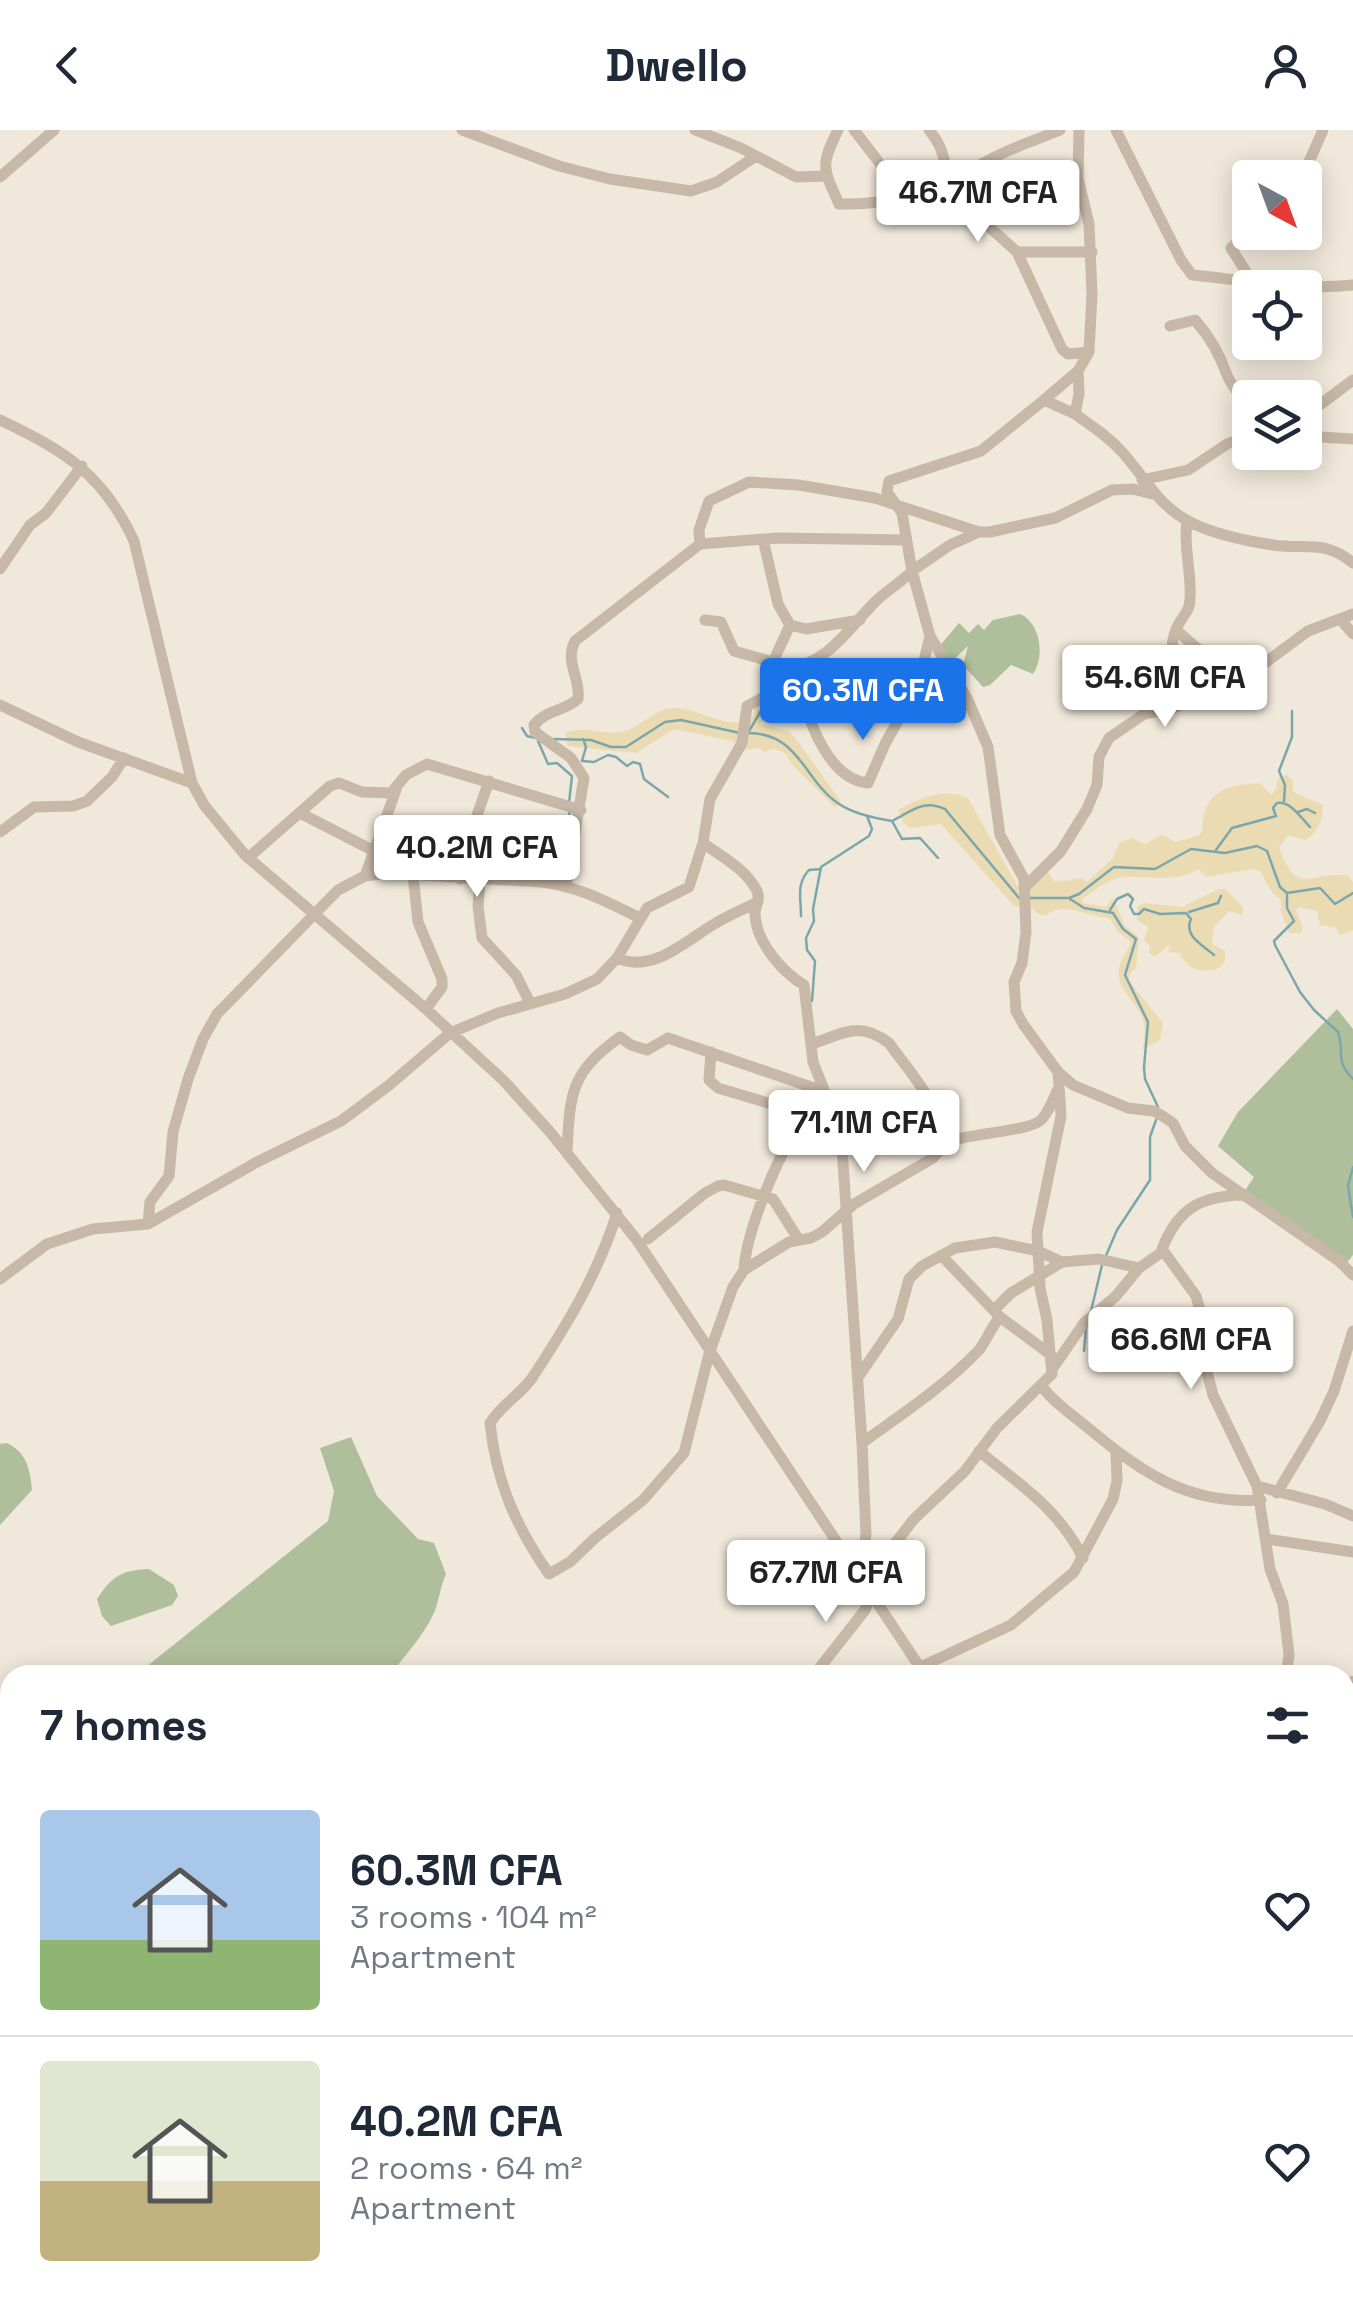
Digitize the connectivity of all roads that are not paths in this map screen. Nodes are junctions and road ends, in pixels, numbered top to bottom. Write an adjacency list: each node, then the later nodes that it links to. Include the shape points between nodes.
1 (54, 130): 13 (street)
2 (462, 130): 11 (street, via 559,166 691,191)
3 (694, 130): 11 (street)
4 (838, 130): 14 (street, via 825,156)
5 (854, 130): 16 (street)
6 (928, 130): 15 (street, via 941,145)
7 (1060, 130): 15 (street)
8 (1079, 130): 18 (street, via 1078,178)
9 (1116, 130): 19 (street, via 1192,275)
10 (1323, 130): 12 (street)
11 (756, 156): 14 (street, via 796,177)
12 (1310, 160)
13 (0, 176)
14 (825, 176): 16 (street, via 840,204)
15 (952, 181): 16 (street); 17 (street)
16 (906, 197)
17 (1017, 252): 18 (street); 23 (street, via 1062,349)
18 (1092, 252): 23 (street)
19 (1232, 280)
20 (1353, 285): 21 (street)
21 (1322, 286)
22 (1170, 326): 26 (street, via 1195,320)
23 (1090, 352): 24 (street)
24 (1078, 371): 27 (street); 29 (street)
25 (1353, 380): 28 (street)
26 (1232, 382)
27 (1044, 400): 29 (street); 37 (street, via 981,450 889,481 888,495)
28 (1322, 403)
29 (1075, 414): 35 (street, via 1109,438)
30 (0, 420): 34 (street)
31 (1322, 437): 32 (street)
32 (1353, 439)
33 (1232, 442): 35 (street, via 1188,470)
34 (82, 466): 44 (street); 59 (street, via 120,510 134,542)
35 (1142, 480): 36 (street)
36 (1152, 494): 38 (street); 39 (street, via 1112,490 1055,518)
37 (898, 505): 39 (street); 41 (street); 42 (street, via 847,491 749,482 709,500)
38 (1187, 520): 43 (street, via 1240,539 1321,546); 51 (street, via 1190,605)
39 (978, 532): 45 (street)
40 (763, 539): 41 (street); 42 (street); 50 (street, via 778,604)
41 (906, 540): 45 (street)
42 (700, 544): 62 (street, via 575,641 571,667 578,699 534,725 578,767 584,778)
43 (1353, 563)
44 (0, 570)
45 (912, 571): 48 (street); 53 (street)
46 (1353, 614): 49 (street)
47 (705, 620): 54 (street, via 720,622 734,651)
48 (860, 620): 50 (street, via 806,630); 54 (street, via 830,651)
49 (1340, 620): 52 (street); 55 (street, via 1308,632)
50 (790, 625): 54 (street)
51 (1176, 630): 55 (street); 56 (street, via 1172,668)
52 (1353, 634)
53 (930, 636): 54 (street, via 918,685 868,783 856,781 829,756); 73 (street, via 968,698 988,748 1000,835)
54 (784, 668): 65 (street, via 768,695 744,710 742,743 710,800)
55 (1234, 680): 56 (street)
56 (1182, 704): 73 (street, via 1144,714 1109,738 1098,757 1094,798 1061,851)
57 (0, 705): 58 (street)
58 (124, 758): 59 (street); 64 (street, via 87,801 34,807)
59 (192, 782): 67 (street)
60 (489, 782): 61 (street, via 427,764); 62 (street); 70 (street)
61 (397, 786): 63 (street, via 391,794 375,794 339,782); 66 (street)
62 (581, 810): 72 (street)
63 (300, 813): 66 (street); 67 (street)
64 (0, 832)
65 (702, 843): 74 (street, via 740,869); 76 (street, via 689,887 653,902)
66 (374, 851): 69 (street)
67 (248, 858): 75 (street)
68 (413, 875): 69 (street); 70 (street); 79 (street, via 418,922 442,979)
69 (365, 876): 75 (street)
70 (460, 878): 71 (street)
71 (480, 880): 72 (street); 78 (street, via 482,938 516,974)
72 (566, 885): 76 (street)
73 (1025, 887): 83 (street, via 1016,1011)
74 (758, 902): 77 (street, via 657,958); 81 (street, via 756,920 769,950 804,985)
75 (313, 913): 79 (street); 93 (street, via 202,1038 173,1132 169,1176 150,1202)
76 (640, 918): 77 (street)
77 (617, 958): 78 (street, via 597,979)
78 (530, 1003): 80 (street)
79 (426, 1009): 80 (street)
80 (450, 1033): 88 (street, via 504,1081); 93 (street, via 342,1121)
81 (811, 1044): 85 (street); 87 (street, via 858,1029 889,1043 936,1110)
82 (711, 1052): 85 (street); 86 (street, via 709,1080 718,1088); 88 (street, via 668,1038 648,1050 624,1037 616,1040 588,1061 574,1090)
83 (1058, 1072): 84 (street); 89 (street, via 1082,1091 1164,1117 1212,1173)
84 (1057, 1091): 87 (street, via 1032,1126); 96 (street, via 1060,1116)
85 (825, 1096): 86 (street); 91 (street, via 841,1133)
86 (808, 1115): 90 (street)
87 (944, 1144): 91 (street, via 933,1158)
88 (567, 1153): 92 (street)
89 (1243, 1194): 97 (street, via 1196,1204 1179,1219); 102 (street)
90 (764, 1196): 94 (street, via 724,1184 713,1188); 95 (street, via 774,1199); 101 (street)
91 (844, 1212): 95 (street, via 822,1232); 109 (street)
92 (617, 1214): 107 (street); 107 (street, via 579,1306 530,1381 490,1423 509,1508 549,1574 643,1500 684,1454)
93 (148, 1224): 104 (street, via 58,1240)
94 (648, 1239)
95 (799, 1240): 101 (street)
96 (1038, 1251): 98 (street, via 995,1242); 99 (street); 103 (street)
97 (1162, 1252): 100 (street); 115 (street, via 1196,1296 1213,1395)
98 (942, 1255): 105 (street); 109 (street, via 909,1279 898,1319)
99 (1062, 1262): 100 (street); 103 (street)
100 (1139, 1268): 108 (street)
101 (744, 1270): 107 (street, via 732,1286)
102 (1353, 1275)
103 (1039, 1276): 105 (street, via 1011,1293); 108 (street)
104 (0, 1280)
105 (997, 1314): 108 (street); 111 (street, via 984,1344 965,1364)
106 (1353, 1331): 114 (street, via 1334,1392)
107 (710, 1354): 120 (street)
108 (1052, 1362): 110 (street)
109 (858, 1377): 111 (street)
110 (1041, 1385): 112 (street); 113 (street)
111 (862, 1444): 120 (street, via 866,1536)
112 (979, 1451): 119 (street, via 1028,1488 1070,1533); 121 (street, via 886,1555)
113 (1116, 1452): 115 (street, via 1151,1476 1210,1498 1230,1502); 119 (street, via 1115,1494)
114 (1277, 1492): 115 (street); 116 (street)
115 (1259, 1493): 117 (street)
116 (1353, 1516)
117 (1267, 1539): 118 (street); 125 (street, via 1283,1604)
118 (1353, 1552)
119 (1083, 1558): 124 (street, via 1011,1625)
120 (859, 1572): 121 (street)
121 (872, 1591): 122 (street); 123 (street)
122 (822, 1665)
123 (919, 1665)
124 (932, 1665)
125 (1288, 1665)

